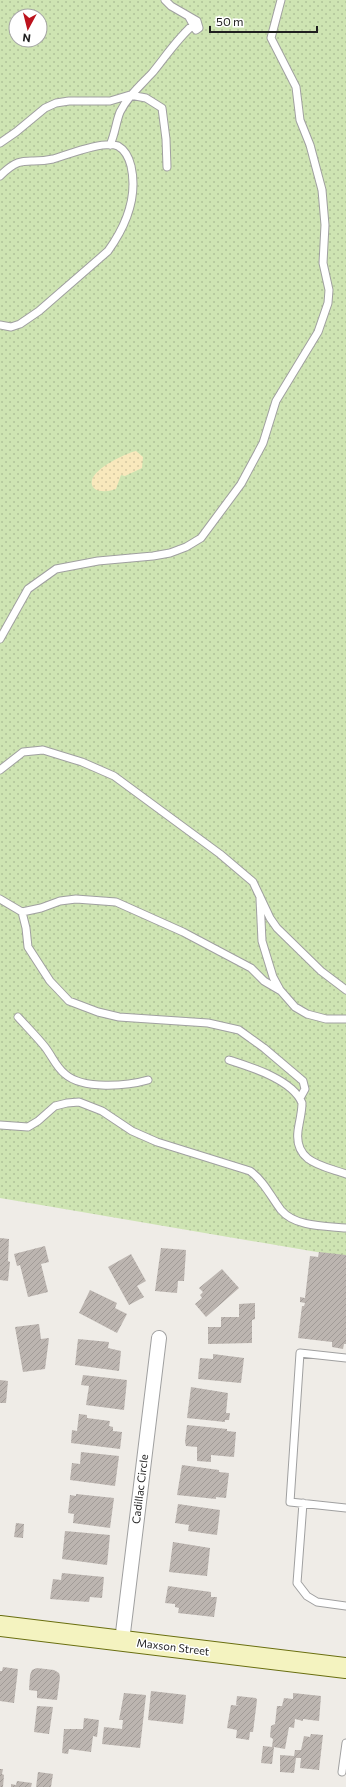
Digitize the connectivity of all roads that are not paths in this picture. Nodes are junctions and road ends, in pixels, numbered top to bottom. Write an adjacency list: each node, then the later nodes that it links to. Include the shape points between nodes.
1 (165, 0): 3 (lane, via 197,21 199,28 196,30 192,25 178,38 154,71)
2 (281, 0): 9 (lane, via 271,38 296,87 300,120 322,190 325,225 323,263 328,303 318,332 276,401 263,443 241,484 201,538 186,548 170,553 98,561 56,569 28,589)
3 (130, 95): 4 (lane, via 110,101 69,100 56,103 45,108); 5 (lane, via 120,114); 6 (lane, via 146,98 162,108)
4 (0, 143)
5 (110, 145): 7 (lane, via 80,150 51,159 17,162); 8 (lane, via 118,146 125,152 130,161 134,188 127,217 115,241 95,263 39,311 20,324 11,327)
6 (167, 167)
7 (0, 176)
8 (0, 325)
9 (0, 639)
10 (0, 770): 11 (lane, via 23,752 43,750 106,771 232,863 253,882)
11 (260, 895): 14 (lane, via 277,928 320,971); 15 (lane, via 262,941 273,977)
12 (0, 899): 13 (lane)
13 (22, 912): 15 (lane, via 76,899 116,902 216,949 251,968 264,981); 20 (lane, via 28,947 50,981 70,1001 119,1017 208,1023 239,1030 303,1082 305,1089)
14 (346, 990)
15 (281, 991): 17 (lane, via 295,1007 307,1014 326,1019)
16 (18, 1017): 19 (lane, via 71,1079 110,1085 129,1085)
17 (346, 1019)
18 (229, 1060): 20 (lane, via 264,1072 291,1089)
19 (148, 1080)
20 (300, 1098): 22 (lane, via 302,1110 297,1133 304,1154 312,1163)
21 (0, 1125): 23 (lane, via 28,1127 38,1122 55,1106 79,1102 157,1142 250,1171 257,1176 282,1211 292,1219 314,1225)
22 (346, 1174)
23 (346, 1228)
24 (159, 1338): 30 (street, Cadillac Circle)
25 (346, 1358): 26 (lane, via 300,1353 290,1502)
26 (303, 1503): 27 (lane); 28 (lane, via 297,1583 307,1596 318,1602)
27 (346, 1508)
28 (346, 1606)
29 (0, 1626): 30 (street, Maxson Street)
30 (122, 1641): 31 (street, Maxson Street)
31 (346, 1668)
32 (346, 1743): 33 (lane)
33 (342, 1772)

